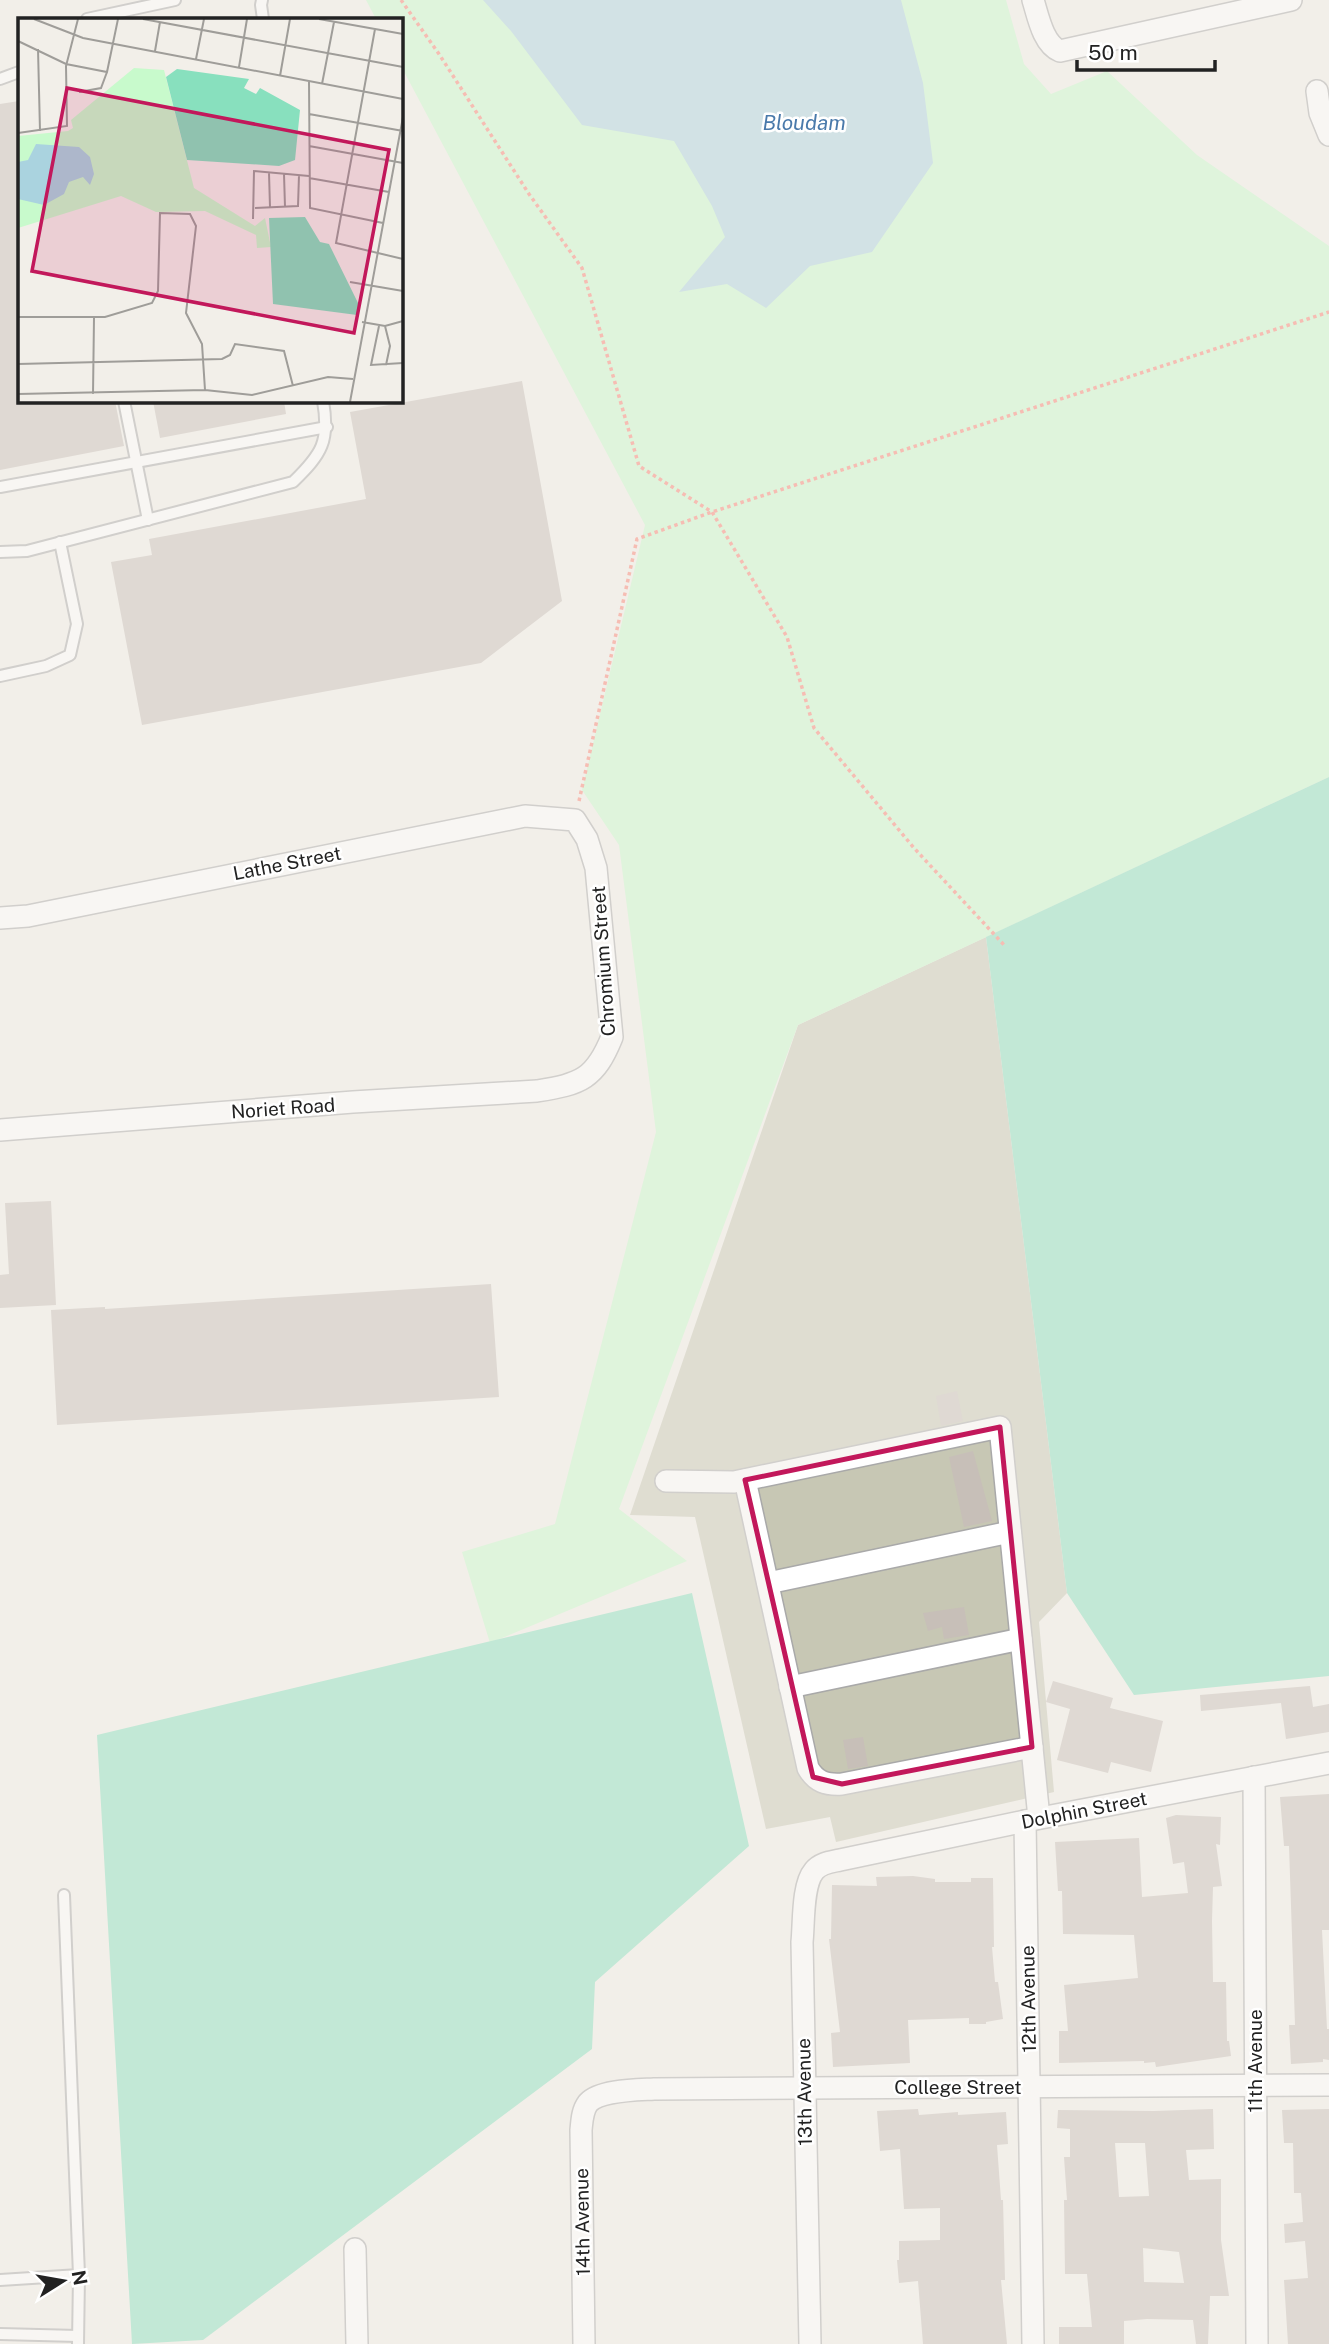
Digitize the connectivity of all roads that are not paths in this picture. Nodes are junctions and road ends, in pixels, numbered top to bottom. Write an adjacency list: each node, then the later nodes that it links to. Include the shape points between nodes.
1 (175, 0): 4 (lane)
2 (1033, 0): 3 (street, via 1054,48 1066,51)
3 (1291, 0)
4 (93, 18)
5 (18, 72): 6 (lane)
6 (0, 79)
7 (1317, 91): 8 (street)
8 (1329, 135)
9 (124, 402): 12 (lane)
10 (323, 402): 11 (lane)
11 (327, 427): 12 (lane); 14 (lane, via 316,459 293,482)
12 (136, 461): 13 (lane); 14 (lane)
13 (0, 486)
14 (148, 520): 15 (lane)
15 (60, 542): 16 (lane); 17 (lane, via 77,624 69,655 46,666)
16 (0, 552)
17 (0, 676)
18 (575, 820): 19 (street, Lathe Street, via 525,816 29,916); 20 (street, Chromium Street, via 596,868 612,1037 592,1074)
19 (0, 918)
20 (565, 1086): 21 (street, Noriet Road)
21 (0, 1130)
22 (745, 1480): 23 (street); 24 (street, 12th Avenue, via 1000,1427); 25 (street)
23 (666, 1481)
24 (1010, 1532): 25 (street); 26 (street, 12th Avenue)
25 (768, 1583): 27 (street)
26 (1021, 1639): 27 (street); 28 (street, 12th Avenue)
27 (790, 1687): 28 (street, via 808,1768 813,1777 831,1785)
28 (1031, 1747): 31 (street, 12th Avenue)
29 (1329, 1763): 30 (street, Dolphin Street)
30 (1254, 1777): 31 (street, Dolphin Street); 34 (street, 11th Avenue)
31 (1032, 1820): 32 (street, Dolphin Street); 36 (street, 12th Avenue)
32 (840, 1860): 37 (street, 13th Avenue, via 813,1872 806,1892)
33 (64, 1895): 40 (lane)
34 (1256, 2085): 35 (street, College Street); 36 (street, College Street); 48 (street, 11th Avenue)
35 (1329, 2085)
36 (1029, 2087): 37 (street, College Street); 47 (street, 12th Avenue)
37 (804, 2088): 38 (street, College Street, via 654,2089 607,2094); 46 (street, 13th Avenue)
38 (589, 2102): 45 (street, 14th Avenue, via 581,2130)
39 (355, 2249): 44 (street)
40 (79, 2275): 41 (lane); 43 (lane)
41 (0, 2280)
42 (0, 2334): 43 (lane)
43 (78, 2340)
44 (357, 2344)
45 (584, 2344)
46 (810, 2344)
47 (1033, 2344)
48 (1256, 2344)

